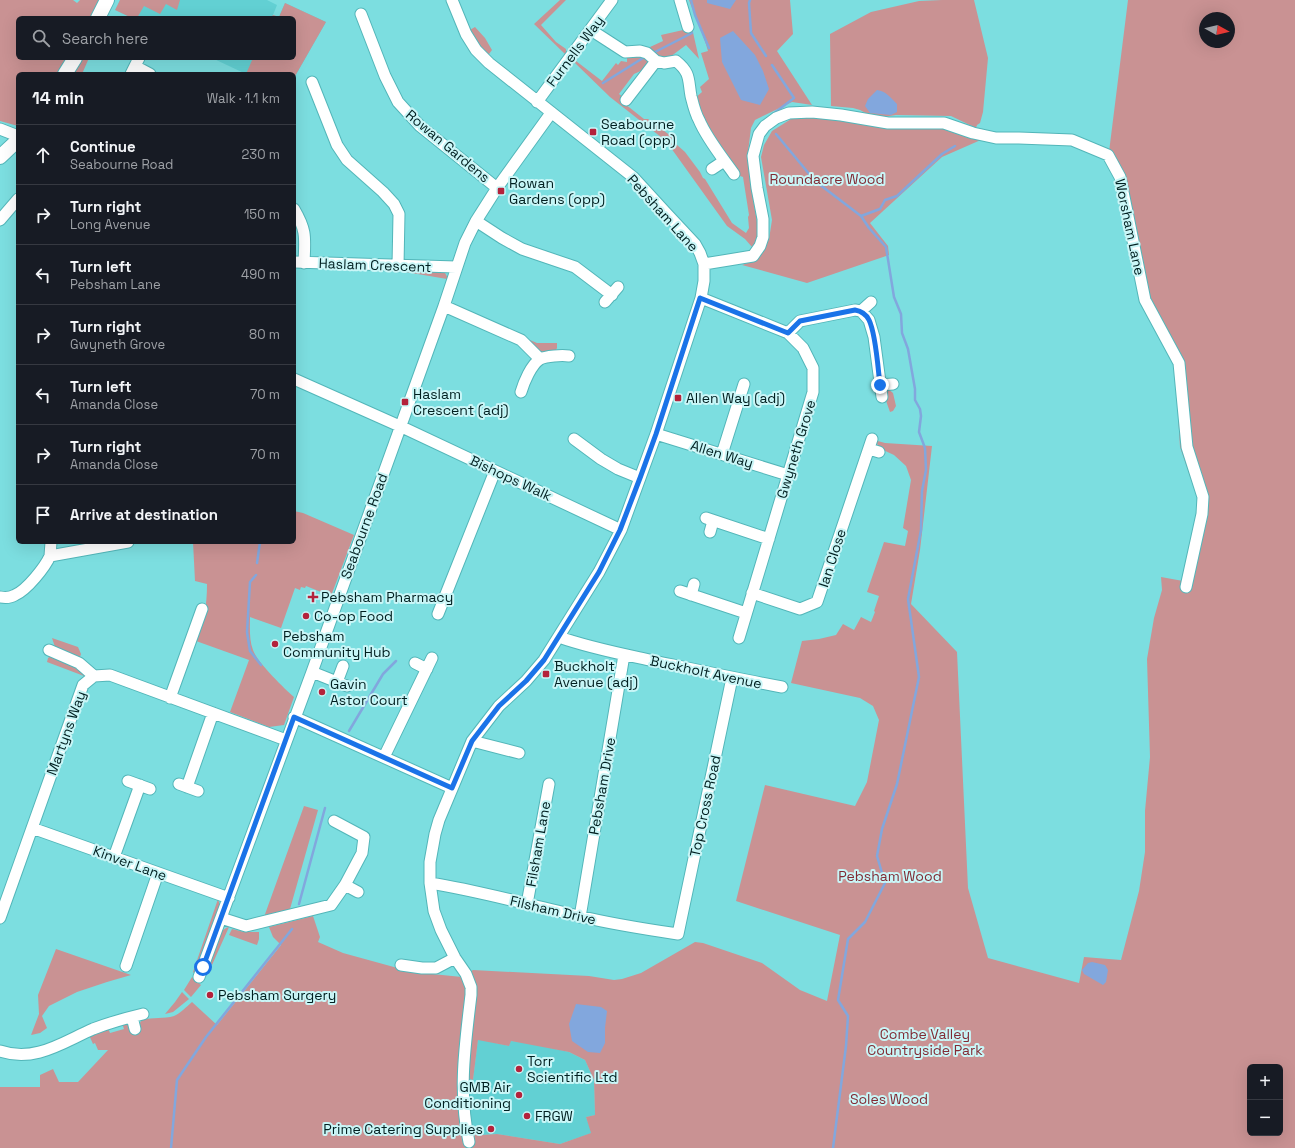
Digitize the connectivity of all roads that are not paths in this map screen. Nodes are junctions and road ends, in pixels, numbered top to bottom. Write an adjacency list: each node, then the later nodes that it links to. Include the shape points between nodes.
1 (107, 0): 6 (main road)
2 (452, 0): 16 (street, Pebsham Lane, via 466,34 476,50)
3 (612, 0): 8 (street, Furnells Way)
4 (680, 0): 7 (street)
5 (361, 15): 25 (street, Rowan Gardens, via 398,102 420,126)
6 (99, 16)
7 (688, 27)
8 (591, 30): 10 (street, via 625,52 647,53); 16 (street, Furnells Way)
9 (74, 60): 12 (main road)
10 (656, 61): 15 (street); 22 (street, via 676,61 684,68 699,120)
11 (135, 66): 13 (street)
12 (66, 72)
13 (146, 72)
14 (313, 90): 32 (street, via 337,145 348,160 394,204 399,214)
15 (626, 100)
16 (538, 102): 17 (street, Pebsham Lane)
17 (551, 113): 25 (street, Seabourne Road); 31 (street, Pebsham Lane, via 633,177 695,244)
18 (0, 129): 19 (street)
19 (16, 135)
20 (16, 142): 21 (main road)
21 (0, 157)
22 (724, 160): 23 (street); 24 (street)
23 (712, 169)
24 (734, 174)
25 (497, 188): 29 (street, Seabourne Road)
26 (16, 201): 28 (street)
27 (296, 212): 30 (street, via 304,230)
28 (0, 220)
29 (476, 221): 33 (street, Seabourne Road); 34 (street, via 522,249 575,268)
30 (299, 263): 32 (street, Haslam Crescent)
31 (704, 264): 35 (street, Pebsham Lane); 62 (street, Worsham Lane, via 753,256 760,246 763,219 753,156 765,126 788,113 812,112 888,123 944,123 996,138 1072,140 1108,155 1120,177 1145,300 1180,363 1186,447 1202,497 1202,514)
32 (398, 266): 33 (street, Haslam Crescent)
33 (456, 267): 37 (street, Seabourne Road)
34 (612, 295)
35 (700, 298): 39 (street, Gwyneth Grove); 49 (street, Pebsham Lane)
36 (871, 302): 38 (street)
37 (444, 306): 41 (street, via 521,340); 48 (street, Seabourne Road)
38 (861, 311): 39 (street, via 800,321); 44 (street, via 869,320)
39 (788, 333): 54 (street, Gwyneth Grove, via 803,348 813,368 813,392)
40 (561, 343): 41 (street, via 565,355)
41 (540, 359): 46 (street, via 527,374)
42 (296, 380): 48 (street)
43 (893, 384): 44 (street)
44 (880, 385): 47 (street)
45 (745, 391): 52 (street)
46 (521, 392)
47 (882, 397)
48 (400, 427): 53 (street, Bishops Walk); 77 (street, Seabourne Road)
49 (656, 434): 52 (street, Allen Way); 55 (street, Pebsham Lane)
50 (574, 439): 55 (street, via 606,462)
51 (873, 446): 64 (street, Ian Close, via 817,602 800,609)
52 (722, 454): 54 (street, Allen Way)
53 (495, 471): 56 (street, Bishops Walk); 66 (street)
54 (788, 475): 58 (street, Gwyneth Grove)
55 (640, 478): 56 (street, Pebsham Lane)
56 (620, 530): 69 (street, Pebsham Lane, via 599,572)
57 (710, 532): 58 (street, via 710,520)
58 (769, 539): 64 (street, Gwyneth Grove)
59 (51, 544): 61 (street)
60 (116, 544): 61 (street)
61 (50, 556): 65 (street, via 47,563 19,594 7,598)
62 (1186, 587)
63 (680, 591): 67 (street, via 693,590)
64 (752, 593): 67 (street, Gwyneth Grove)
65 (0, 597)
66 (442, 611)
67 (746, 613): 70 (street, Gwyneth Grove)
68 (197, 615): 81 (street)
69 (559, 637): 72 (street, Buckholt Avenue); 85 (street, Pebsham Lane, via 544,660 499,706)
70 (739, 638)
71 (49, 650): 78 (street, via 79,663)
72 (624, 655): 79 (street, Buckholt Avenue); 101 (street, Pebsham Drive)
73 (432, 658): 76 (street)
74 (415, 663): 76 (street)
75 (343, 666): 77 (street, via 342,684)
76 (427, 669): 87 (street)
77 (312, 672): 83 (street, Seabourne Road)
78 (94, 676): 81 (street, Martyns Way, via 110,675); 93 (street, Martyns Way, via 83,685)
79 (732, 678): 80 (street, Buckholt Avenue); 104 (street, Top Cross Road)
80 (782, 687)
81 (170, 698): 82 (street, Martyns Way)
82 (213, 713): 84 (street, Martyns Way); 91 (street, via 183,786)
83 (294, 717): 84 (street, Seabourne Road); 87 (street)
84 (286, 740): 99 (street, Seabourne Road)
85 (472, 741): 86 (street); 90 (street, Pebsham Lane)
86 (519, 753)
87 (384, 757): 90 (street)
88 (128, 781): 94 (street, via 145,787)
89 (549, 784): 100 (street, Filsham Lane)
90 (452, 788): 96 (street, Pebsham Lane, via 435,834 430,862)
91 (198, 791)
92 (334, 821): 97 (street, via 364,837 362,853)
93 (32, 828): 94 (street, Kinver Lane); 102 (street, Martyns Way)
94 (114, 857): 95 (street, Kinver Lane)
95 (158, 873): 99 (street, Kinver Lane); 107 (street)
96 (430, 883): 100 (street, Filsham Drive); 105 (street, Pebsham Lane, via 434,911)
97 (345, 885): 98 (street); 103 (street, via 331,905 246,926)
98 (358, 892)
99 (229, 898): 103 (street, Seabourne Road)
100 (527, 904): 101 (street, Filsham Drive)
101 (580, 917): 104 (street, Filsham Drive)
102 (0, 918)
103 (221, 918): 108 (street, Seabourne Road)
104 (678, 934)
105 (455, 958): 106 (street, via 436,968); 113 (street, Pebsham Lane, via 466,974 471,991 463,1072 464,1112)
106 (409, 963)
107 (126, 966)
108 (199, 977)
109 (143, 1014): 110 (street)
110 (132, 1017): 111 (street); 112 (street, via 93,1030 56,1048 22,1055)
111 (135, 1029)
112 (0, 1051)
113 (469, 1142)

